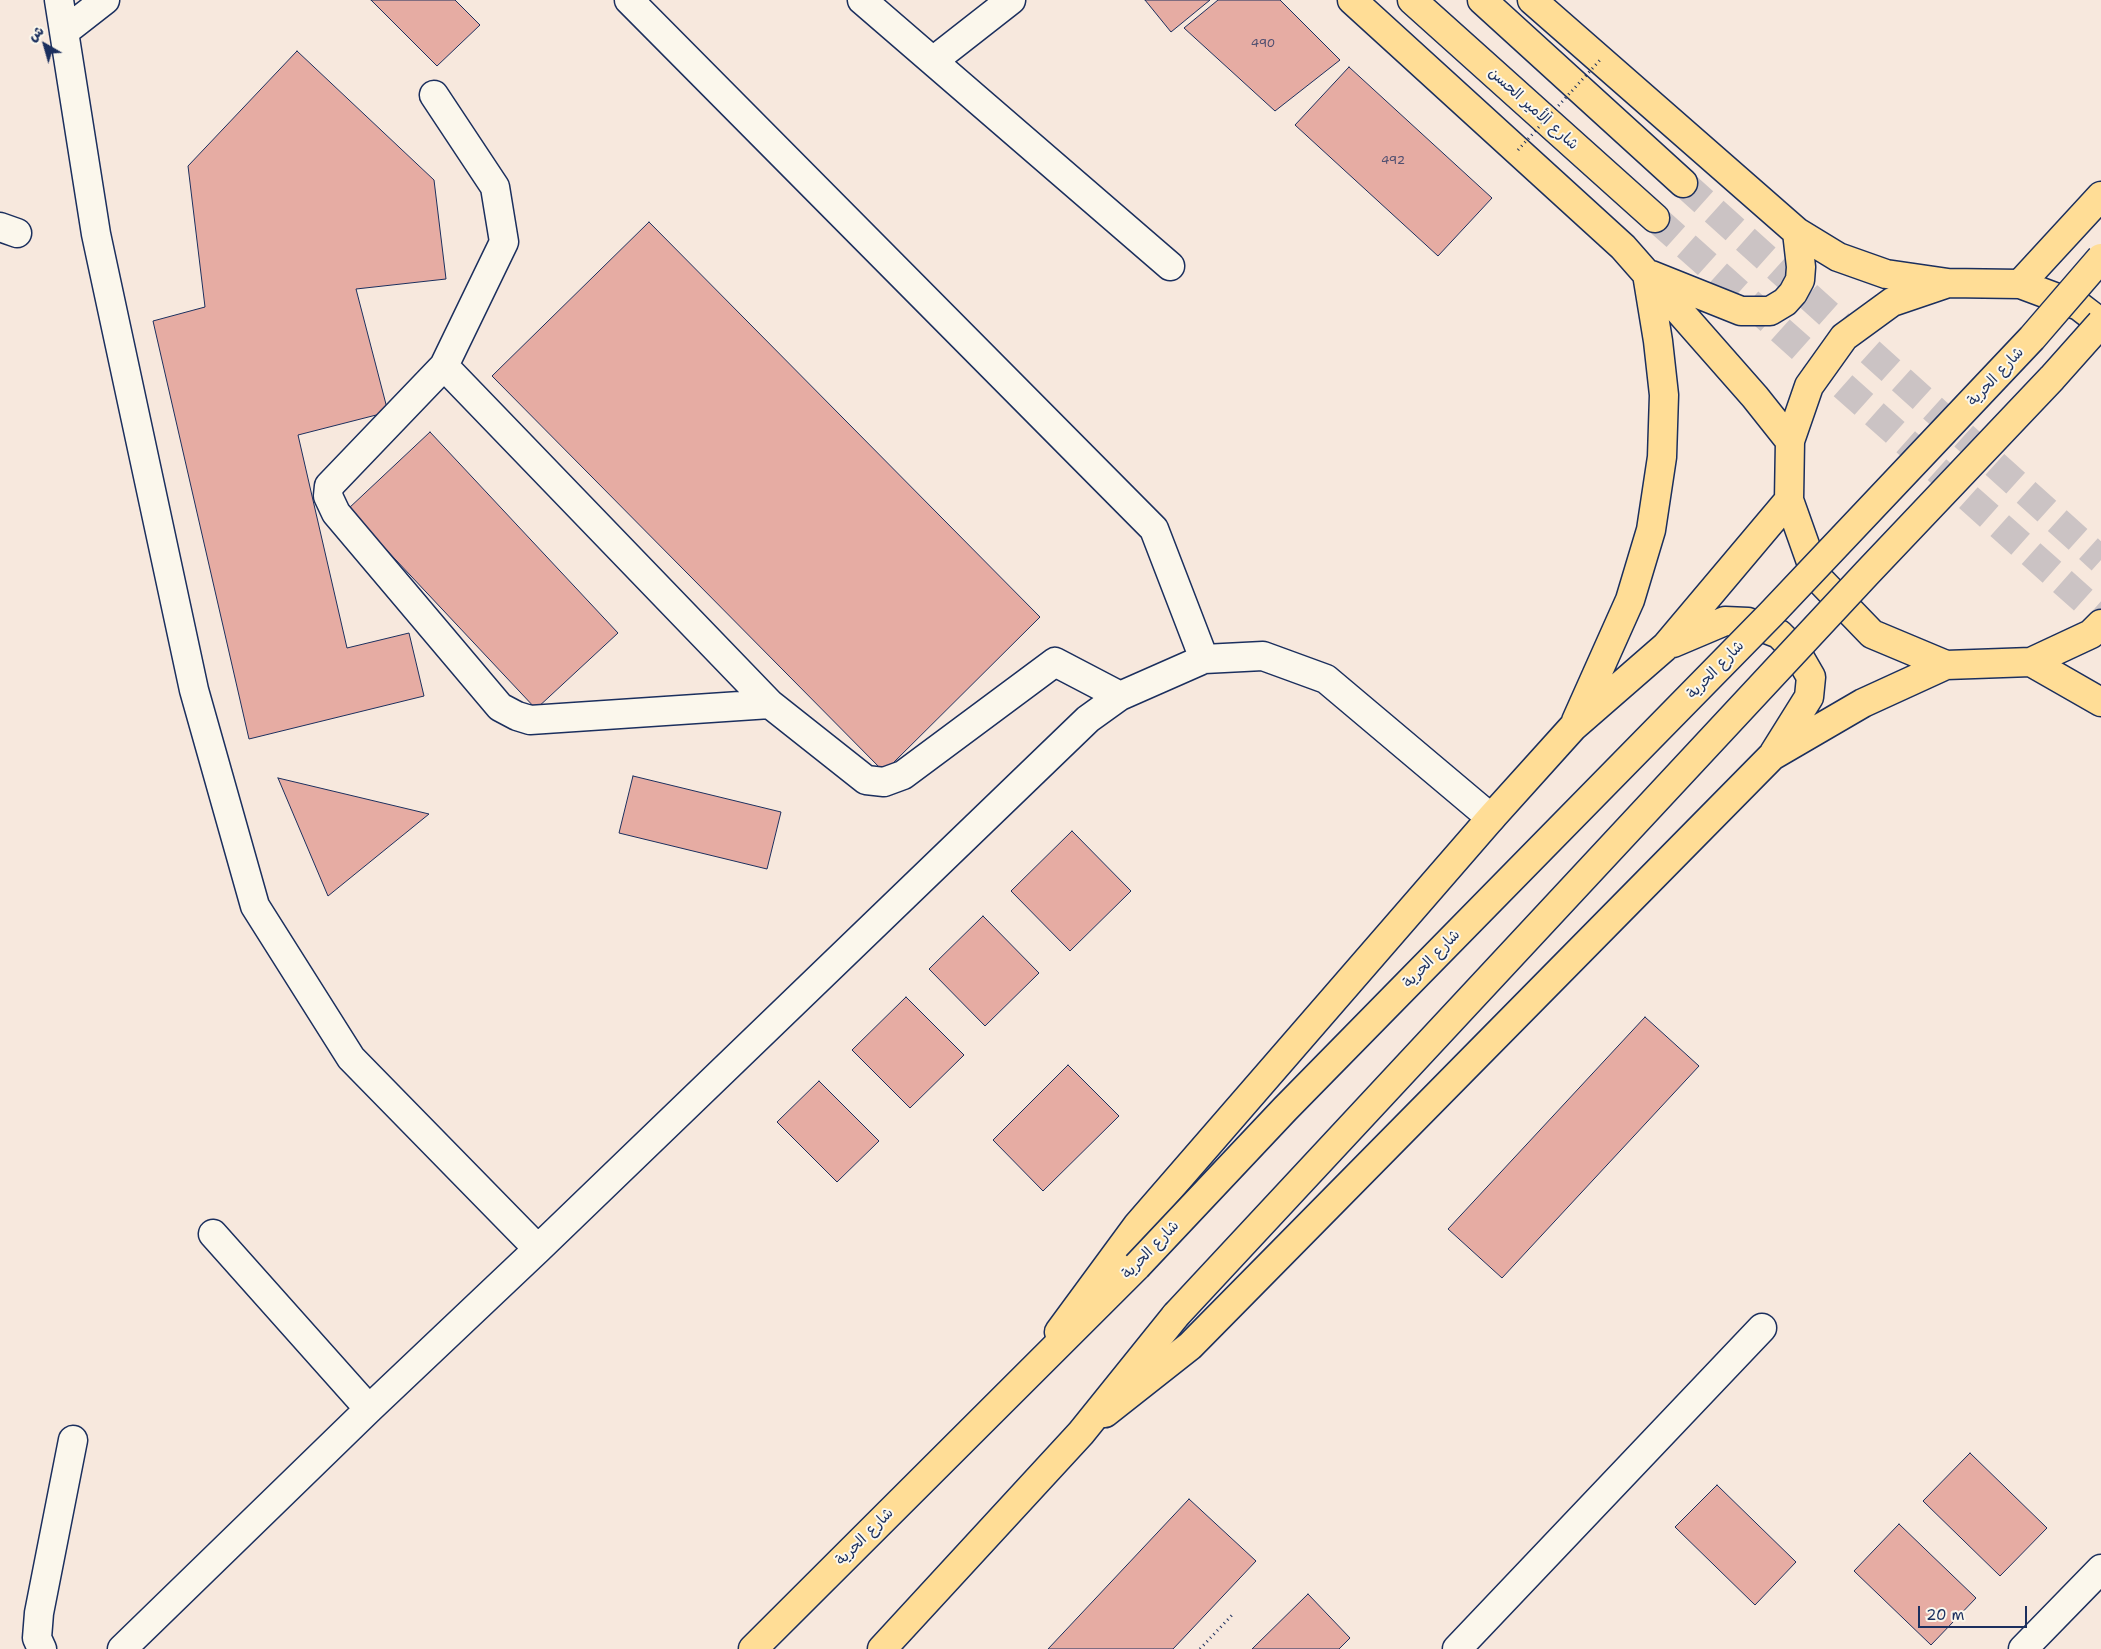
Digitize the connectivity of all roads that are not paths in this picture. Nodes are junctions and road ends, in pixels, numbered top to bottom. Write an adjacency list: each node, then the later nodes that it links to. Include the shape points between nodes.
1 (59, 0): 10 (street)
2 (104, 0): 10 (street)
3 (629, 0): 28 (street, via 1154,529)
4 (862, 0): 11 (street)
5 (1011, 0): 11 (street)
6 (1352, 0): 19 (main road, via 1623,247)
7 (1412, 0): 15 (main road, شارع الأمير الحسن)
8 (1482, 0): 13 (main road)
9 (1532, 0): 16 (main road)
10 (64, 32): 38 (street, via 96,234 194,690 255,906 351,1058)
11 (933, 62): 18 (street)
12 (434, 95): 23 (street, via 495,188 504,242)
13 (1683, 183)
14 (2101, 196): 21 (main road)
15 (1655, 218)
16 (1797, 232): 19 (main road, via 1800,280 1793,293 1770,311 1741,311); 20 (main road, via 1838,257 1886,274)
17 (2101, 258): 40 (main road, شارع الحرية, bridge, via 2032,338 1778,606)
18 (1170, 266)
19 (1647, 274): 24 (main road); 34 (main road, via 1664,395 1662,457 1652,521 1630,600)
20 (1948, 283): 21 (main road); 24 (main road, via 1892,302 1844,338 1809,386)
21 (2020, 284): 22 (main road, via 2079,306)
22 (2101, 323): 42 (main road, bridge, via 1176,1315)
23 (444, 366): 33 (street); 33 (street, via 329,486 328,496 336,512 500,706 530,720)
24 (1790, 441): 25 (main road)
25 (1789, 500): 27 (main road); 30 (main road, via 1816,576 1872,634)
26 (2101, 624): 29 (main road, via 2092,634)
27 (1666, 646): 34 (main road); 35 (main road, via 1725,621 1748,622 1779,634 1796,651 1811,677 1809,696)
28 (1204, 659): 31 (street); 36 (street, via 1263,656 1326,679)
29 (2031, 662): 30 (main road); 32 (main road)
30 (1946, 665): 35 (main road, via 1864,703)
31 (1120, 696): 33 (street, via 1055,662 903,775 884,782 866,780); 38 (street, via 1088,719)
32 (2101, 702)
33 (770, 704)
34 (1573, 727): 36 (main road)
35 (1772, 756): 42 (main road, via 1190,1346)
36 (1491, 818): 40 (main road, via 1137,1226)
37 (213, 1234): 41 (street)
38 (538, 1250): 41 (street)
39 (1762, 1328): 49 (street)
40 (1030, 1372): 47 (main road, شارع الحرية)
41 (369, 1409): 46 (street)
42 (1080, 1433): 48 (main road)
43 (73, 1440): 45 (street, via 39,1613 37,1638)
44 (2101, 1569): 50 (street)
45 (42, 1649)
46 (122, 1649)
47 (753, 1649)
48 (882, 1649)
49 (1457, 1649)
50 (2022, 1649)

